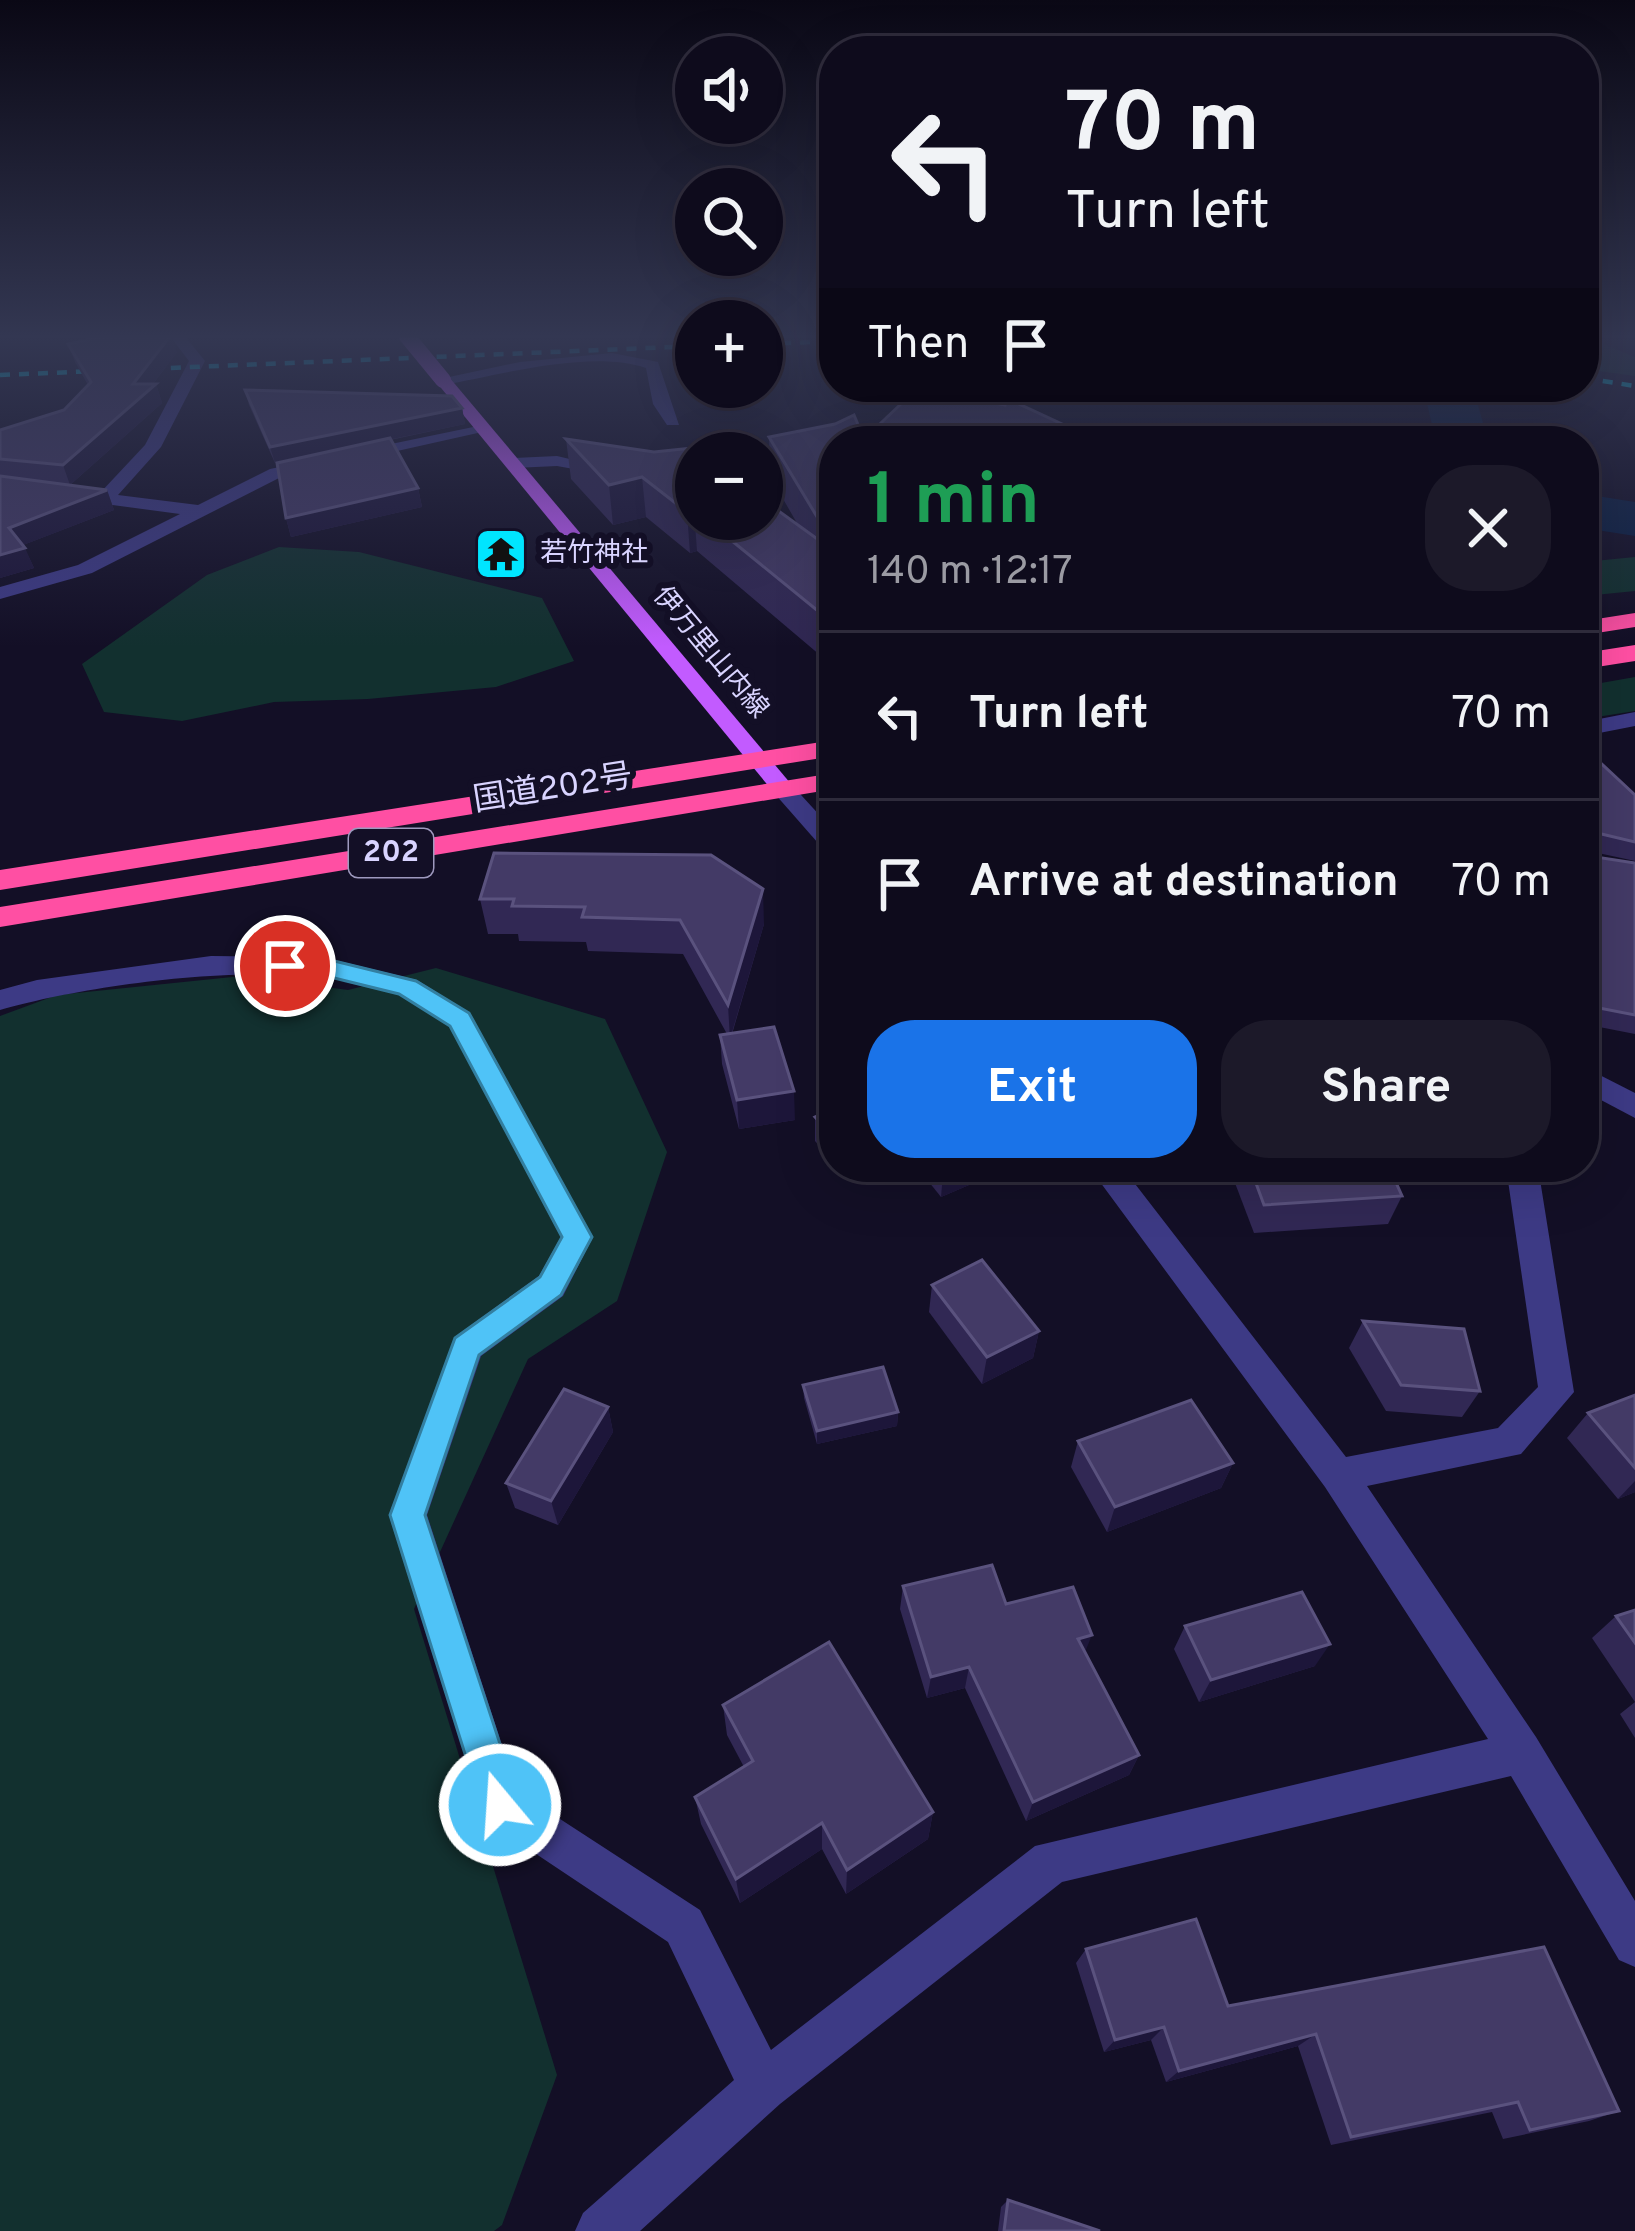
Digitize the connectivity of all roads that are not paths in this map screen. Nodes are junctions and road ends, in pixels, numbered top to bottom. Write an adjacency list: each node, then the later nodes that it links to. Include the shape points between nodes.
1 (157, 439): 9 (street)
2 (439, 439): 10 (street, via 276,473)
3 (492, 439): 6 (main road, 伊万里山内線)
4 (819, 456): 5 (street)
5 (783, 462)
6 (514, 463): 7 (street); 19 (main road, 伊万里山内線)
7 (622, 472)
8 (0, 484): 9 (street)
9 (105, 498): 10 (street)
10 (200, 511): 11 (street, via 85,568)
11 (0, 593)
12 (1635, 620): 13 (highway)
13 (1599, 626)
14 (1635, 653): 15 (highway)
15 (1599, 659)
16 (1635, 719): 17 (street)
17 (1599, 726)
18 (819, 750): 19 (highway, 国道202号 / 202)
19 (758, 760): 21 (main road, 伊万里山内線); 23 (highway, 国道202号 / 202)
20 (819, 783): 21 (highway, 国道202号 / 202)
21 (783, 789): 22 (street); 24 (highway, 国道202号 / 202)
22 (819, 829)
23 (0, 880)
24 (0, 916)
25 (0, 1000): 33 (street, via 211,965 322,966 407,987 460,1020 577,1237 550,1286 466,1347 407,1515 500,1805 684,1926)
26 (1599, 1087): 27 (street)
27 (1635, 1107)
28 (1116, 1182): 30 (street)
29 (1524, 1182): 30 (street, via 1556,1392 1508,1442)
30 (1338, 1475): 31 (street)
31 (1521, 1752): 32 (street); 33 (street, via 1051,1862)
32 (1635, 1944)
33 (763, 2087): 34 (street)
34 (601, 2231)

